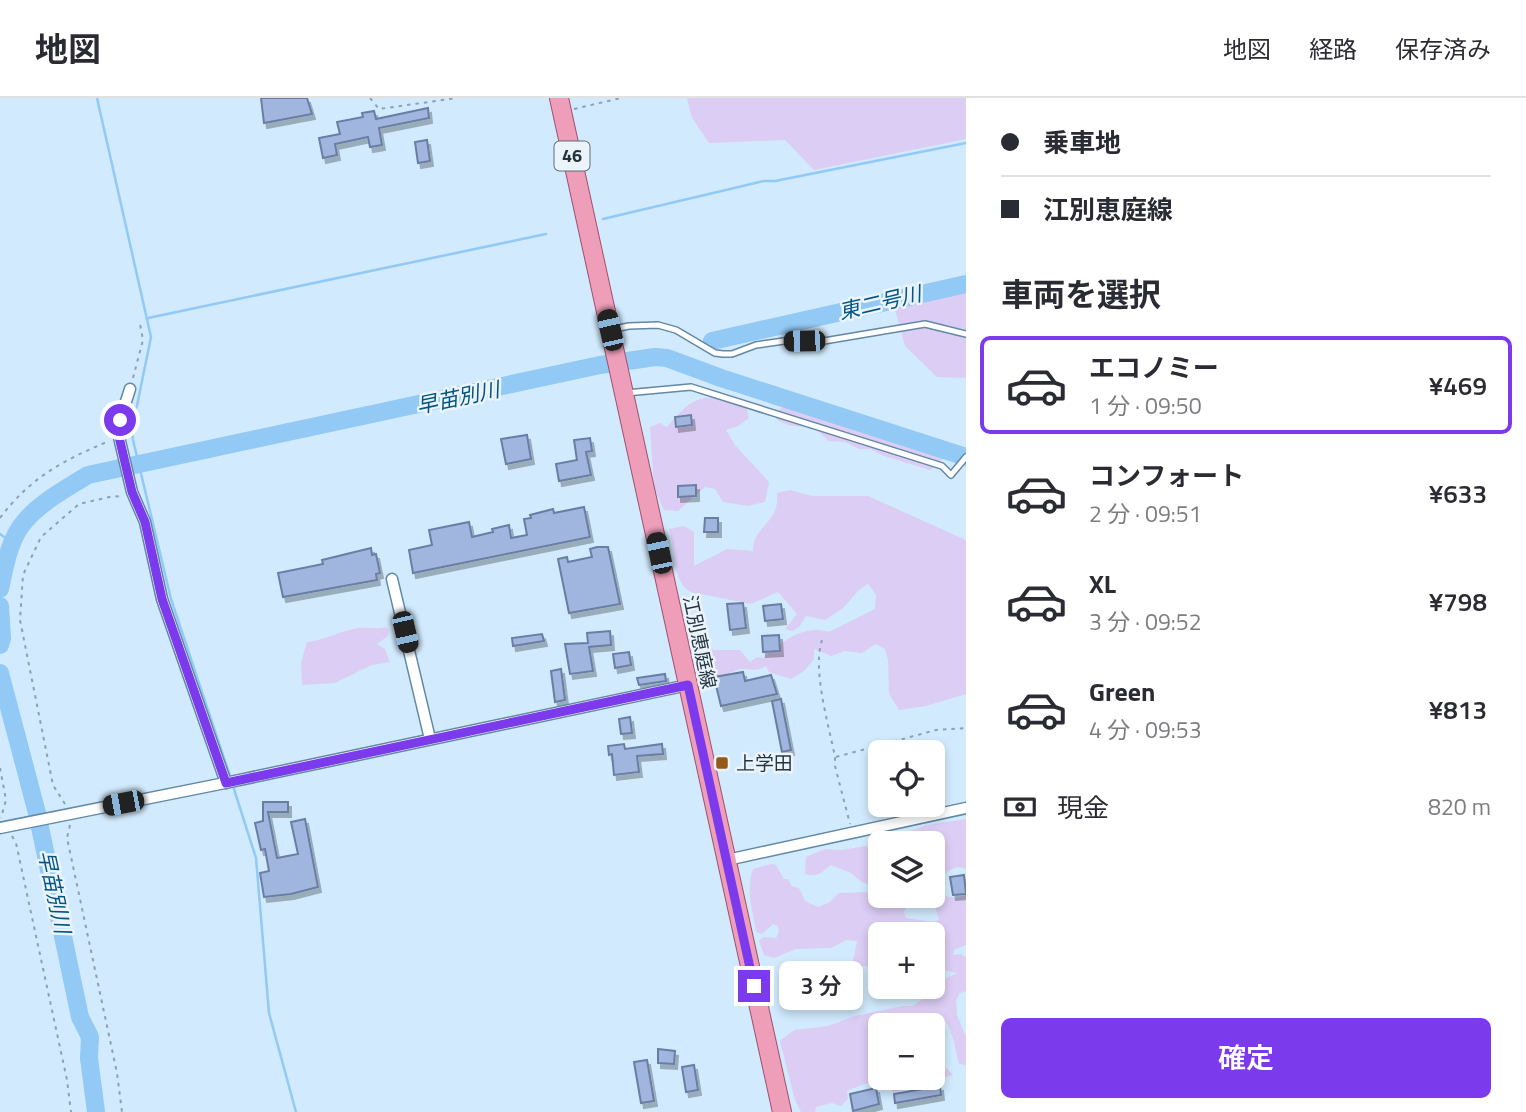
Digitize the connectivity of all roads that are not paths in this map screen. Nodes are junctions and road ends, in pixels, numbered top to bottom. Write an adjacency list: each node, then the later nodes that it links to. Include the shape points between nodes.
1 (561, 105): 2 (main road, 江別恵庭線 / 46)
2 (611, 334): 3 (lane, via 629,326 657,325 723,354 756,345 824,341 925,324); 5 (main road, 江別恵庭線 / 46)
3 (966, 334)
4 (130, 389): 10 (street, via 120,420 120,439 134,495 145,522 162,599)
5 (623, 389): 6 (lane, via 691,387 942,466 951,475); 8 (main road, 江別恵庭線 / 46)
6 (966, 457)
7 (392, 579): 9 (street)
8 (688, 685): 9 (street); 13 (main road, 江別恵庭線 / 46)
9 (429, 739): 10 (street)
10 (230, 782): 12 (street)
11 (966, 808): 13 (street)
12 (4, 826)
13 (727, 860): 14 (main road, 江別恵庭線 / 46)
14 (782, 1112)

